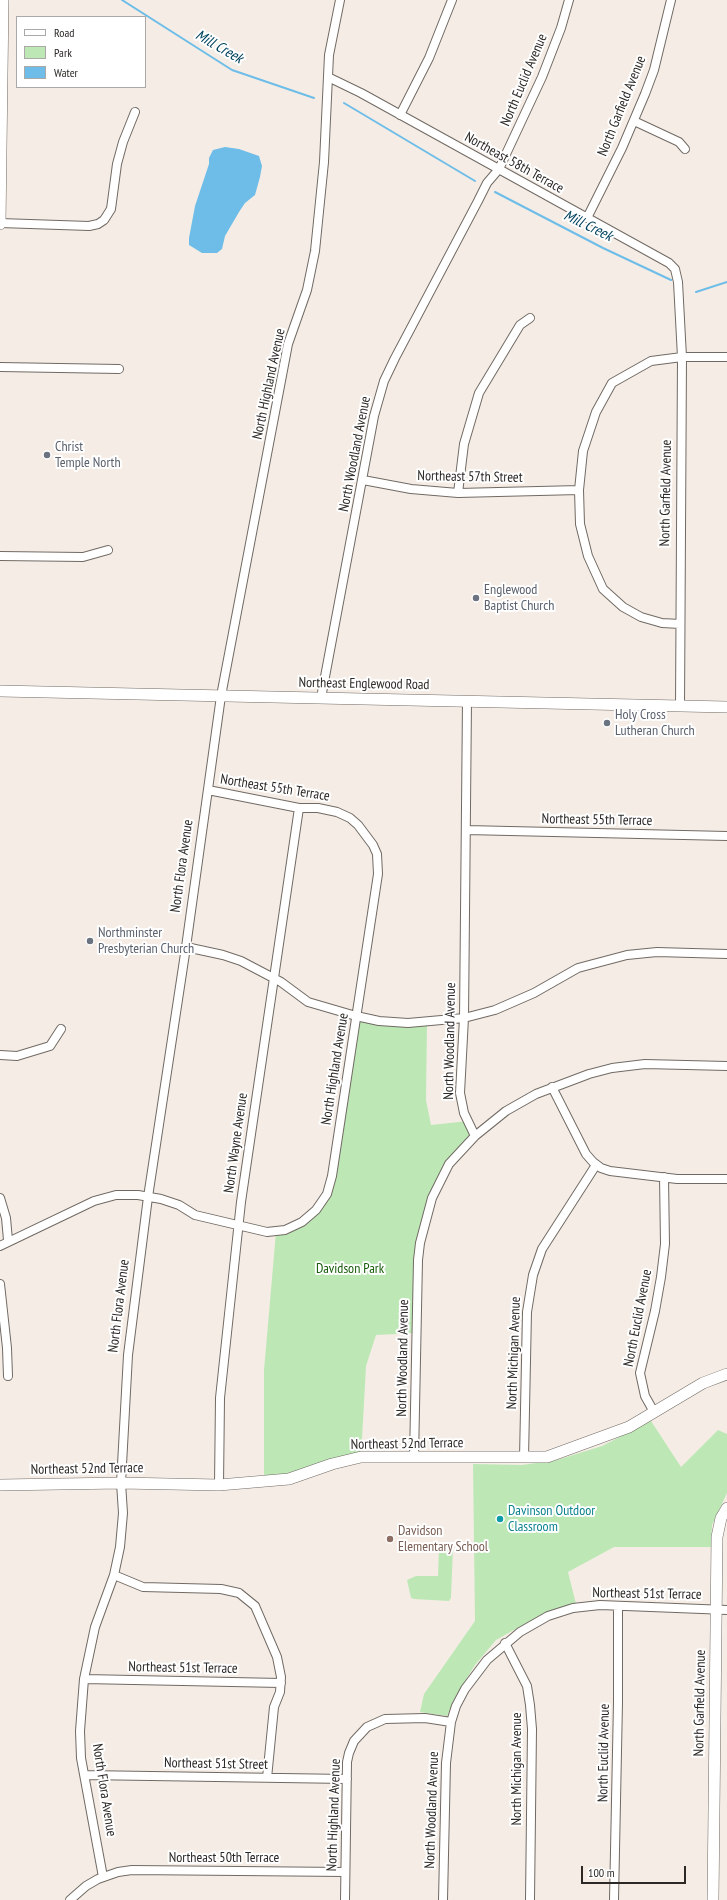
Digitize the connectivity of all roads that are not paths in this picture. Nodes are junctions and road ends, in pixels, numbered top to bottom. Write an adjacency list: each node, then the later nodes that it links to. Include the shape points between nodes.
1 (3, 0): 10 (street)
2 (340, 0): 6 (street, via 329,55)
3 (452, 0): 8 (street, via 430,58)
4 (569, 0): 12 (street, North Euclid Avenue, via 542,78)
5 (671, 0): 9 (street, North Garfield Avenue, via 654,70)
6 (328, 77): 8 (street, Northeast 58th Terrace); 28 (street, North Highland Avenue, via 324,162 315,251 307,290 288,344)
7 (135, 112): 14 (street, via 117,164 111,209 104,220 89,226)
8 (400, 115): 12 (street, Northeast 58th Terrace)
9 (634, 121): 11 (street, via 679,142); 13 (street, North Garfield Avenue)
10 (1, 122): 14 (street)
11 (685, 149)
12 (499, 169): 13 (street, Northeast 58th Terrace); 21 (street, North Woodland Avenue, via 487,183 391,366 374,416)
13 (588, 218): 15 (street, Northeast 58th Terrace, via 668,263 677,273)
14 (0, 224)
15 (678, 282): 17 (street, North Garfield Avenue)
16 (530, 318): 23 (street, via 520,325 479,392 464,444)
17 (682, 357): 18 (street); 22 (street, via 651,361 612,383 588,431); 26 (street, North Garfield Avenue)
18 (727, 357)
19 (0, 367): 20 (street)
20 (119, 369)
21 (362, 480): 23 (street, Northeast 57th Street, via 411,489); 29 (street, North Woodland Avenue)
22 (578, 490): 23 (street, Northeast 57th Street); 26 (street, via 583,540 594,572 603,588 623,606 641,617 662,623)
23 (458, 492)
24 (108, 550): 25 (street, via 83,557)
25 (0, 556)
26 (680, 624): 31 (street, North Garfield Avenue)
27 (0, 691): 28 (street, Northeast Englewood Road)
28 (221, 696): 29 (street, Northeast Englewood Road); 33 (street, North Flora Avenue)
29 (321, 698): 30 (street, Northeast Englewood Road)
30 (467, 701): 31 (street, Northeast Englewood Road); 35 (street, North Woodland Avenue)
31 (680, 706): 32 (street, Northeast Englewood Road)
32 (727, 706)
33 (208, 790): 34 (street, Northeast 55th Terrace); 38 (street, North Flora Avenue)
34 (299, 808): 37 (street, Northeast 55th Terrace, via 329,809 344,814 358,825); 40 (street, North Wayne Avenue)
35 (466, 830): 36 (street, Northeast 55th Terrace); 42 (street, North Woodland Avenue)
36 (727, 836)
37 (373, 845): 41 (street, North Highland Avenue, via 378,859 378,874)
38 (186, 948): 40 (street, via 223,955); 51 (street, North Flora Avenue)
39 (727, 954): 42 (street, via 657,952 628,955 578,968 495,1010)
40 (273, 977): 41 (street, via 308,1002); 53 (street, North Wayne Avenue)
41 (356, 1016): 42 (street, via 408,1023); 53 (street, North Highland Avenue, via 332,1176 322,1202 302,1222 285,1230 267,1232)
42 (464, 1018): 47 (street, North Woodland Avenue, via 460,1092 464,1113)
43 (61, 1029): 44 (street, via 50,1046 17,1056)
44 (0, 1055)
45 (727, 1066): 46 (street, via 628,1066 589,1074)
46 (552, 1087): 47 (street, via 506,1111); 48 (street, via 586,1154)
47 (475, 1136): 60 (street, North Woodland Avenue, via 445,1171 432,1198 420,1242)
48 (596, 1165): 49 (street, via 610,1171); 61 (street, North Michigan Avenue, via 542,1249 533,1275 526,1312)
49 (664, 1177): 50 (street); 59 (street, North Euclid Avenue, via 665,1244 661,1277 640,1373 645,1396)
50 (727, 1179)
51 (148, 1197): 53 (street, North Highland Avenue, via 170,1202 195,1215); 54 (street, North Highland Avenue, via 129,1194 102,1198); 62 (street, North Flora Avenue, via 128,1355)
52 (0, 1198): 54 (street, via 6,1218)
53 (238, 1225): 64 (street, North Wayne Avenue, via 220,1398)
54 (8, 1240): 55 (street, North Highland Avenue)
55 (0, 1246)
56 (0, 1284): 58 (street)
57 (727, 1374): 59 (street, Northeast 52nd Terrace, via 703,1383)
58 (8, 1376)
59 (654, 1412): 61 (street, Northeast 52nd Terrace, via 629,1427 598,1440 547,1457)
60 (414, 1458): 61 (street, Northeast 52nd Terrace); 64 (street, Northeast 52nd Terrace, via 361,1458 332,1464 289,1479)
61 (524, 1458)
62 (121, 1483): 63 (street, Northeast 52nd Terrace); 64 (street, Northeast 52nd Terrace); 66 (street, North Flora Avenue, via 123,1513)
63 (0, 1485)
64 (220, 1485)
65 (727, 1508): 68 (street, North Garfield Avenue, via 721,1518 717,1537)
66 (114, 1575): 70 (street, North Flora Avenue, via 95,1627); 71 (street, via 143,1587 221,1589 239,1593 255,1606 280,1667)
67 (618, 1606): 68 (street, Northeast 51st Terrace); 69 (street, Northeast 51st Terrace, via 594,1605 564,1610 540,1620); 82 (street, North Euclid Avenue)
68 (722, 1609): 83 (street, North Garfield Avenue)
69 (505, 1643): 72 (street, Northeast 51st Terrace, via 475,1674 456,1706); 81 (street, North Michigan Avenue, via 527,1686 530,1705)
70 (84, 1679): 71 (street, Northeast 51st Terrace); 73 (street, North Flora Avenue, via 80,1731 81,1758)
71 (281, 1683): 74 (street, via 274,1707)
72 (451, 1722): 75 (street, North Highland Avenue, via 401,1717 375,1722 354,1741 349,1752); 80 (street, North Woodland Avenue, via 446,1763)
73 (85, 1775): 74 (street, Northeast 51st Street); 77 (street, North Flora Avenue)
74 (267, 1778): 75 (street, Northeast 51st Street)
75 (347, 1778): 76 (street, North Highland Avenue)
76 (345, 1872): 77 (street, Northeast 50th Terrace, via 132,1870); 79 (street, North Highland Avenue)
77 (103, 1877): 78 (street, via 86,1886)
78 (70, 1900)
79 (345, 1900)
80 (443, 1900)
81 (530, 1900)
82 (614, 1900)
83 (712, 1900)

